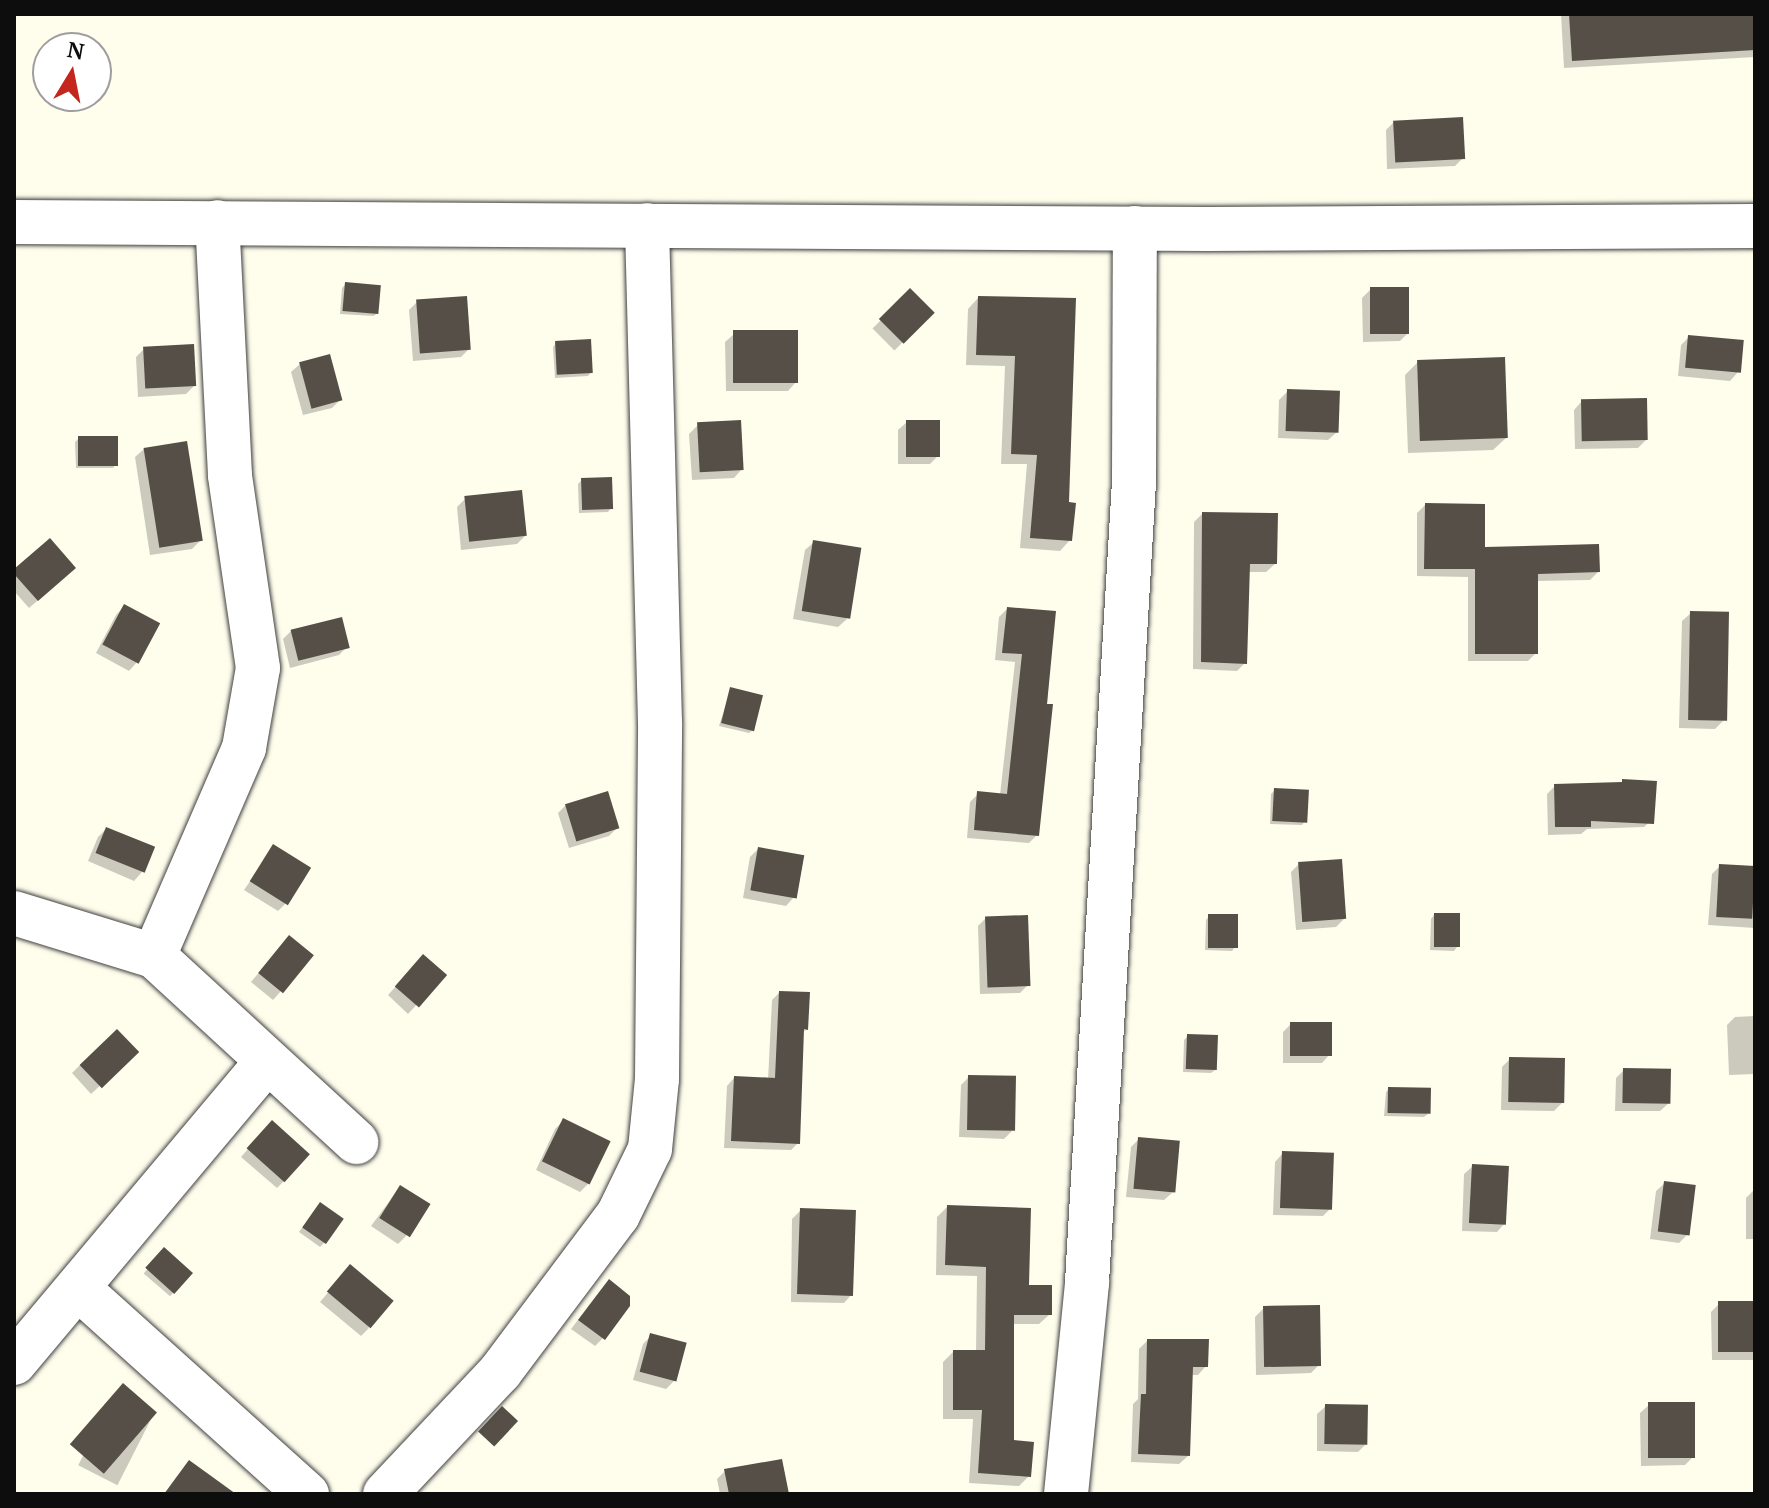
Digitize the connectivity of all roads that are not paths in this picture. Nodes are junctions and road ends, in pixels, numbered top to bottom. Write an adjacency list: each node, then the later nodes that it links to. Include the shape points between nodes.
1 (14, 222): 2 (street)
2 (217, 222): 3 (street); 7 (street, via 230,475 258,668 244,748)
3 (647, 225): 5 (street); 13 (street, via 660,723 657,1079 650,1149 618,1215 500,1372)
4 (1755, 226): 5 (street)
5 (1135, 228): 14 (street, via 1134,481 1087,1282)
6 (14, 913): 7 (street)
7 (154, 956): 8 (street)
8 (267, 1061): 9 (street); 10 (street)
9 (356, 1142)
10 (79, 1289): 11 (street); 12 (street)
11 (14, 1363)
12 (307, 1494)
13 (385, 1494)
14 (1066, 1494)

